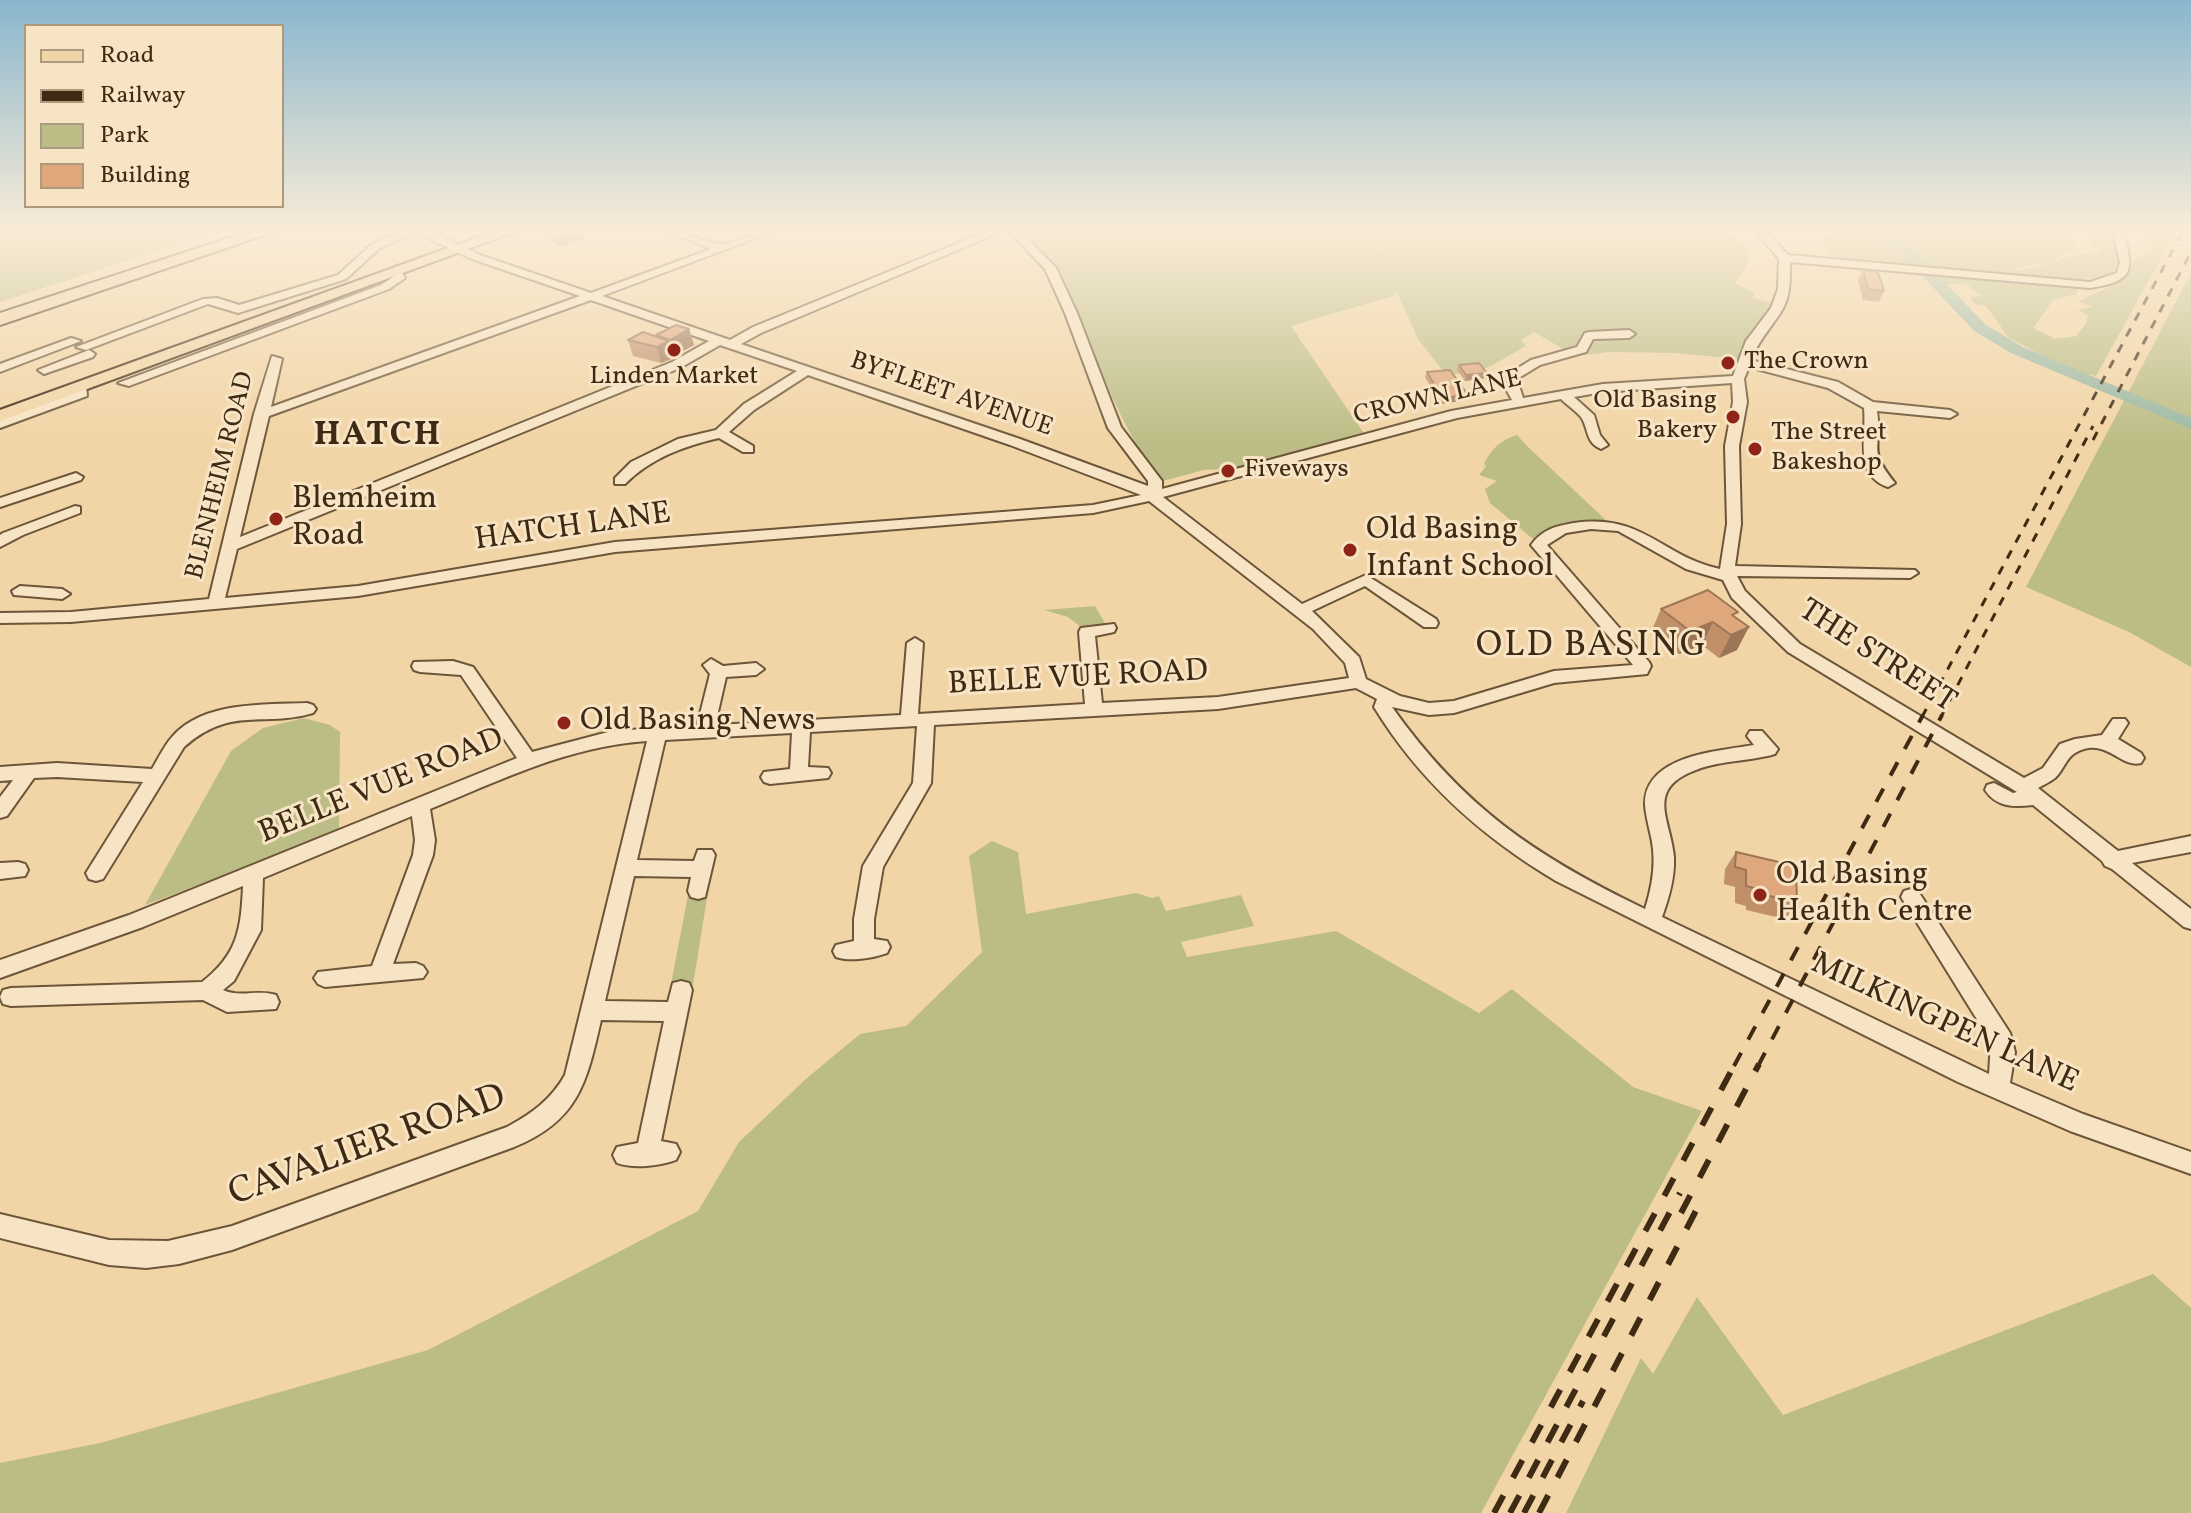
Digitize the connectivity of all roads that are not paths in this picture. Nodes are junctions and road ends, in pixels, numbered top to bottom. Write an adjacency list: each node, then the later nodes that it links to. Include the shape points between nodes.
1 (26, 302): 13 (highway)
2 (53, 302): 14 (highway)
3 (213, 302): 17 (street)
4 (219, 302): 5 (street, via 238,309)
5 (264, 302)
6 (318, 302): 26 (main road)
7 (345, 302): 25 (street)
8 (575, 302): 30 (street)
9 (607, 302): 16 (street, BYFLEET AVENUE)
10 (826, 302): 16 (street)
11 (1066, 302): 44 (street, via 1115,428 1155,481)
12 (1780, 302): 19 (street)
13 (0, 310)
14 (0, 319)
15 (1629, 334): 28 (street, via 1589,336 1582,349 1516,373 1511,384)
16 (724, 343): 23 (street, BYFLEET AVENUE); 48 (street)
17 (85, 350): 20 (street); 21 (street); 22 (street)
18 (276, 359): 30 (street, BLENHEIM ROAD)
19 (1743, 362): 24 (street); 29 (street, via 1833,385)
20 (77, 367)
21 (0, 368)
22 (44, 370)
23 (806, 371): 34 (street, via 749,407); 44 (street, BYFLEET AVENUE)
24 (1738, 379): 27 (street, CROWN LANE); 49 (street, via 1731,480 1734,524)
25 (124, 383)
26 (81, 387): 32 (main road); 33 (street, via 82,393)
27 (1564, 395): 28 (street, CROWN LANE); 36 (street, via 1589,418)
28 (1520, 404): 44 (street, CROWN LANE, via 1446,416)
29 (1870, 406): 31 (street); 41 (street, via 1868,455 1885,484)
30 (261, 414): 48 (street, BLENHEIM ROAD)
31 (1950, 414)
32 (0, 416)
33 (0, 424)
34 (721, 433): 37 (street); 42 (street, via 683,442 636,465)
35 (1617, 444): 36 (street)
36 (1601, 445): 38 (street)
37 (749, 450)
38 (1586, 450)
39 (76, 476): 45 (street)
40 (637, 479): 42 (street)
41 (1903, 480)
42 (620, 481): 43 (street)
43 (603, 483)
44 (1154, 495): 52 (street, HATCH LANE, via 1064,512 615,547 404,585); 53 (street)
45 (0, 503)
46 (68, 519): 47 (street, via 26,527)
47 (0, 542)
48 (229, 547): 52 (street, BLENHEIM ROAD)
49 (1727, 573): 50 (street); 62 (street, via 1687,564 1611,524 1546,535 1539,545 1601,613 1641,670 1554,677 1445,708 1410,707); 81 (street, THE STREET, via 1738,594 1794,648)
50 (1910, 573)
51 (20, 591): 55 (street, via 54,594)
52 (216, 604): 55 (street, HATCH LANE)
53 (1301, 610): 56 (street, via 1366,580 1425,619); 61 (street, via 1353,661)
54 (0, 618): 55 (street, HATCH LANE)
55 (21, 618)
56 (1403, 622)
57 (1108, 628): 64 (street, via 1087,632)
58 (915, 643): 65 (street)
59 (419, 666): 73 (street, via 467,671)
60 (756, 669): 68 (street, via 715,669)
61 (1358, 682): 62 (street); 64 (street, BELLE VUE ROAD, via 1218,703)
62 (1386, 698): 91 (street, MILKINGPEN LANE, via 1383,707 1427,771 1478,818 1533,858)
63 (307, 709): 78 (street, via 203,721 178,742)
64 (1094, 710): 65 (street, BELLE VUE ROAD)
65 (918, 719): 67 (street, BELLE VUE ROAD); 93 (street, via 922,783 873,866)
66 (2119, 723): 71 (street)
67 (801, 728): 68 (street, BELLE VUE ROAD); 77 (street)
68 (704, 734): 69 (street, BELLE VUE ROAD)
69 (657, 736): 73 (street, BELLE VUE ROAD, via 612,737); 86 (street, CAVALIER ROAD)
70 (1756, 736): 91 (street, via 1769,749 1686,766 1661,785 1652,805 1664,856)
71 (2107, 741): 72 (street); 81 (street, via 2066,749)
72 (2135, 758)
73 (528, 760): 82 (street, BELLE VUE ROAD)
74 (29, 772): 76 (street); 78 (street); 83 (street)
75 (822, 773): 77 (street)
76 (0, 774)
77 (799, 775): 79 (street)
78 (158, 776): 87 (street)
79 (770, 777)
80 (1994, 790): 81 (street, via 2010,800)
81 (2031, 792): 85 (street, THE STREET)
82 (420, 807): 88 (street, BELLE VUE ROAD); 96 (street, via 423,855)
83 (0, 811)
84 (2191, 844): 85 (street)
85 (2112, 861): 92 (street, THE STREET)
86 (627, 868): 89 (street, via 703,862); 101 (street, CAVALIER ROAD)
87 (96, 873)
88 (253, 874): 94 (street, BELLE VUE ROAD); 98 (street, via 251,930 227,975)
89 (698, 891)
90 (1911, 897): 102 (street, via 2002,1040)
91 (1651, 919): 102 (street, MILKINGPEN LANE)
92 (2191, 921)
93 (862, 949)
94 (0, 969)
95 (416, 972): 96 (street)
96 (379, 975): 97 (street)
97 (325, 978)
98 (206, 991): 99 (street, via 43,988); 100 (street, via 227,1003)
99 (11, 997)
100 (268, 1002)
101 (593, 1010): 103 (street, via 678,1001); 105 (street, CAVALIER ROAD, via 576,1078 564,1101 543,1121 514,1136 232,1238 185,1250 147,1255 107,1252)
102 (1998, 1087): 104 (street, MILKINGPEN LANE, via 2090,1130)
103 (647, 1154)
104 (2191, 1163)
105 (0, 1226)

